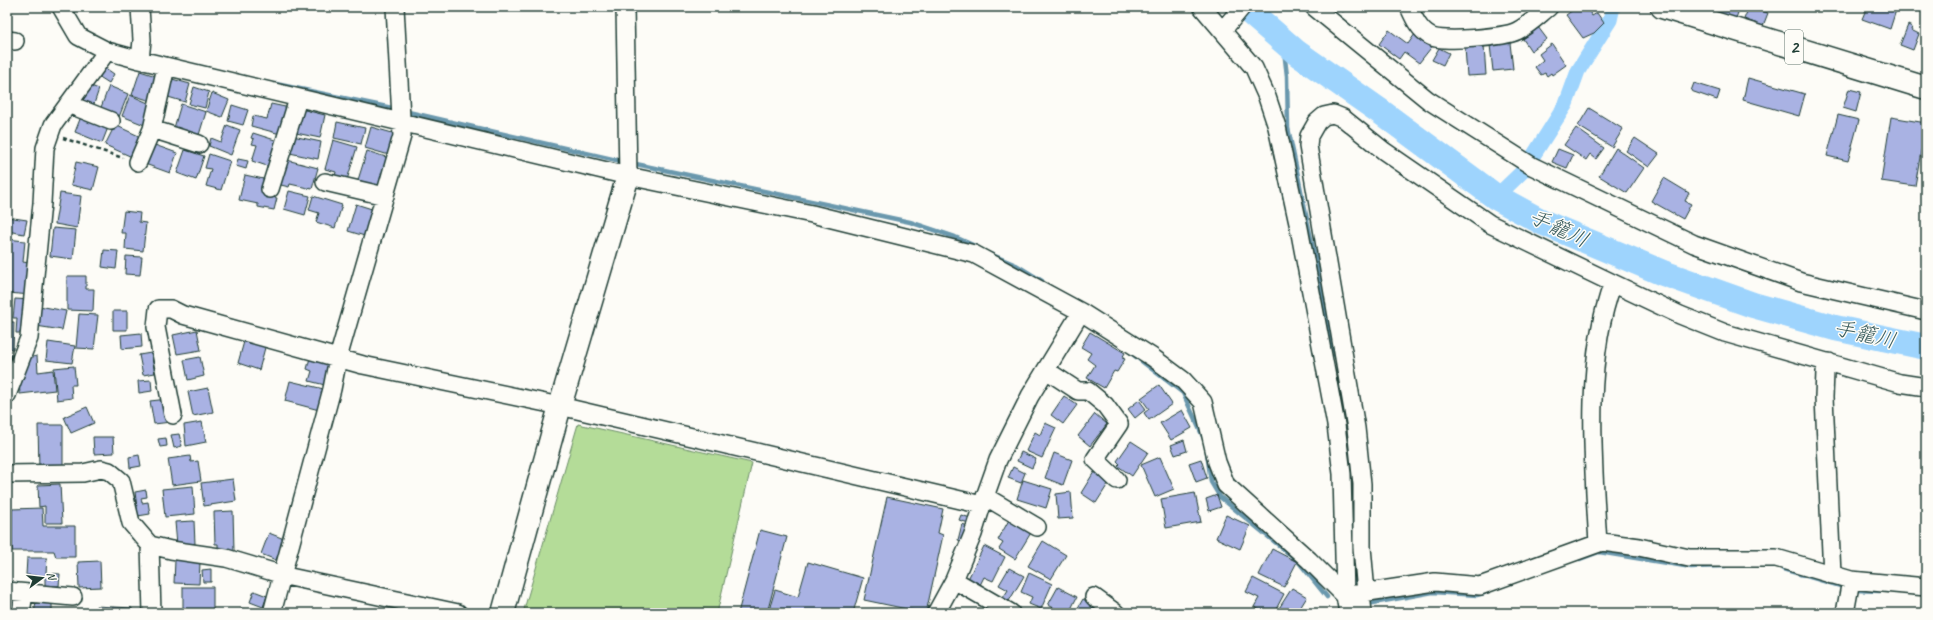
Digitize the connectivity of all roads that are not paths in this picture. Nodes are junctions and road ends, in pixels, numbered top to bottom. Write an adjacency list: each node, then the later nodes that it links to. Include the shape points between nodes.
1 (61, 7): 12 (street, via 78,36)
2 (140, 7): 13 (street)
3 (395, 7): 19 (street)
4 (625, 7): 23 (street)
5 (1202, 7): 11 (street)
6 (1242, 7): 11 (street)
7 (1314, 7): 29 (street, via 1428,100 1532,166 1694,244 1801,282)
8 (1409, 7): 9 (street, via 1424,31 1430,36 1445,40 1510,34 1526,26)
9 (1549, 7)
10 (1662, 7): 15 (street, 2)
11 (1223, 30): 50 (street, via 1254,68 1277,127 1336,425)
12 (107, 51): 13 (street); 17 (street)
13 (140, 60): 14 (street)
14 (166, 67): 16 (street); 20 (street)
15 (1926, 88)
16 (298, 99): 19 (street); 25 (street)
17 (68, 104): 18 (street); 34 (street, via 53,125 45,148 29,338)
18 (111, 121)
19 (402, 123): 23 (street); 26 (street, via 402,136)
20 (152, 129): 21 (street); 22 (street)
21 (200, 144)
22 (138, 162)
23 (628, 176): 28 (street, via 812,214 974,254); 35 (street)
24 (326, 182): 26 (street)
25 (270, 189)
26 (385, 196): 30 (street)
27 (1618, 286): 31 (street, via 1725,333); 41 (street, via 1605,366); 50 (street, via 1490,224 1384,151 1343,118 1333,114 1324,116 1316,122 1309,136 1308,154 1356,428 1362,484 1362,546)
28 (1081, 312): 32 (street); 50 (street, via 1183,380 1203,402 1217,462 1226,485)
29 (1926, 312)
30 (338, 358): 35 (street); 36 (street, via 183,315 170,309 158,309 156,327); 43 (street)
31 (1829, 362): 33 (street, via 1900,383); 44 (street, via 1825,372 1824,397)
32 (1046, 370): 38 (street, via 1078,391 1088,391 1105,405 1119,424 1094,459); 39 (street, via 998,460)
33 (1926, 387)
34 (7, 395)
35 (560, 406): 39 (street); 58 (street)
36 (173, 415)
37 (7, 474): 42 (street, via 109,471 120,481 131,523)
38 (1117, 480)
39 (984, 501): 40 (street); 45 (street)
40 (1038, 527)
41 (1603, 543): 44 (street, via 1639,547 1690,558 1776,558); 50 (street, via 1480,586 1435,582)
42 (150, 545): 43 (street, via 226,558); 55 (street)
43 (283, 574): 56 (street); 57 (street)
44 (1832, 575): 46 (street)
45 (954, 580): 59 (street); 60 (street)
46 (1851, 582): 47 (street); 53 (street)
47 (1926, 587)
48 (7, 591): 49 (street)
49 (24, 593): 51 (street); 54 (street)
50 (1357, 594): 62 (street); 63 (street)
51 (73, 597)
52 (1094, 597): 61 (street)
53 (1846, 607)
54 (21, 613)
55 (152, 613)
56 (272, 613)
57 (458, 613)
58 (503, 613)
59 (936, 613)
60 (1011, 613)
61 (1116, 613)
62 (1348, 613)
63 (1363, 613)

